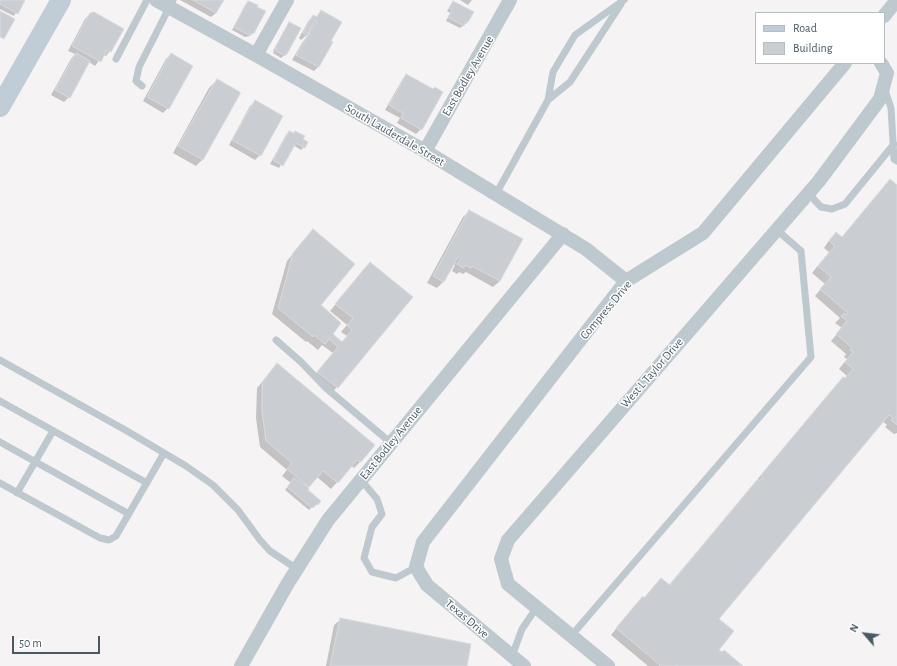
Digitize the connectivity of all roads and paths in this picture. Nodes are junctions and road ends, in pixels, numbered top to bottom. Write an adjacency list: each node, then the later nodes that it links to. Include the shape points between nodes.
1 (60, 0): 17 (main road)
2 (147, 0): 11 (lane)
3 (156, 0): 8 (street, South Lauderdale Street)
4 (287, 0): 10 (street)
5 (510, 0): 19 (street, East Bodley Avenue)
6 (624, 0): 16 (lane, via 570,82); 16 (lane, via 575,35 553,72)
7 (897, 0): 9 (street)
8 (171, 3): 10 (street, South Lauderdale Street); 15 (lane, via 139,67 136,81)
9 (885, 15)
10 (256, 55): 19 (street, South Lauderdale Street)
11 (116, 59)
12 (843, 64): 25 (street, Compress Drive, via 703,233)
13 (882, 64): 14 (street, West L Taylor Drive, via 887,73)
14 (883, 85): 18 (lane, via 891,108); 21 (street, West L Taylor Drive, via 880,99)
15 (142, 86)
16 (548, 100): 22 (lane)
17 (0, 107)
18 (894, 144): 20 (lane, via 894,159); 21 (lane, via 846,204 832,209 821,207)
19 (425, 151): 22 (street, South Lauderdale Street)
20 (897, 161)
21 (808, 193): 23 (street, West L Taylor Drive)
22 (496, 194): 24 (street, South Lauderdale Street)
23 (777, 230): 41 (street, West L Taylor Drive, via 508,540 501,559 508,584); 42 (lane, via 801,250 811,357)
24 (562, 234): 25 (street, South Lauderdale Street, via 586,249); 31 (street, East Bodley Avenue)
25 (626, 282): 39 (street, Compress Drive, via 422,542)
26 (276, 340): 31 (lane, via 326,388)
27 (0, 360): 32 (lane)
28 (0, 401): 29 (lane)
29 (53, 431): 33 (lane); 36 (lane)
30 (0, 442): 33 (lane)
31 (391, 443): 34 (street, East Bodley Avenue)
32 (164, 454): 36 (lane); 40 (lane, via 213,485 238,510 270,551)
33 (35, 462): 37 (lane); 38 (lane)
34 (361, 480): 39 (lane, via 377,499 382,514 372,527 364,558 372,572 396,578); 40 (street, East Bodley Avenue, via 328,520)
35 (0, 483): 37 (lane)
36 (147, 483): 38 (lane)
37 (17, 493): 38 (lane, via 100,538 109,540 116,536)
38 (129, 514)
39 (416, 567): 43 (street, Texas Drive, via 427,585)
40 (297, 569): 44 (street, East Bodley Avenue)
41 (537, 607): 42 (street, West L Taylor Drive); 43 (lane, via 522,629)
42 (572, 636): 46 (street, West L Taylor Drive)
43 (512, 656): 45 (street, Texas Drive)
44 (241, 666)
45 (524, 666)
46 (608, 666)

